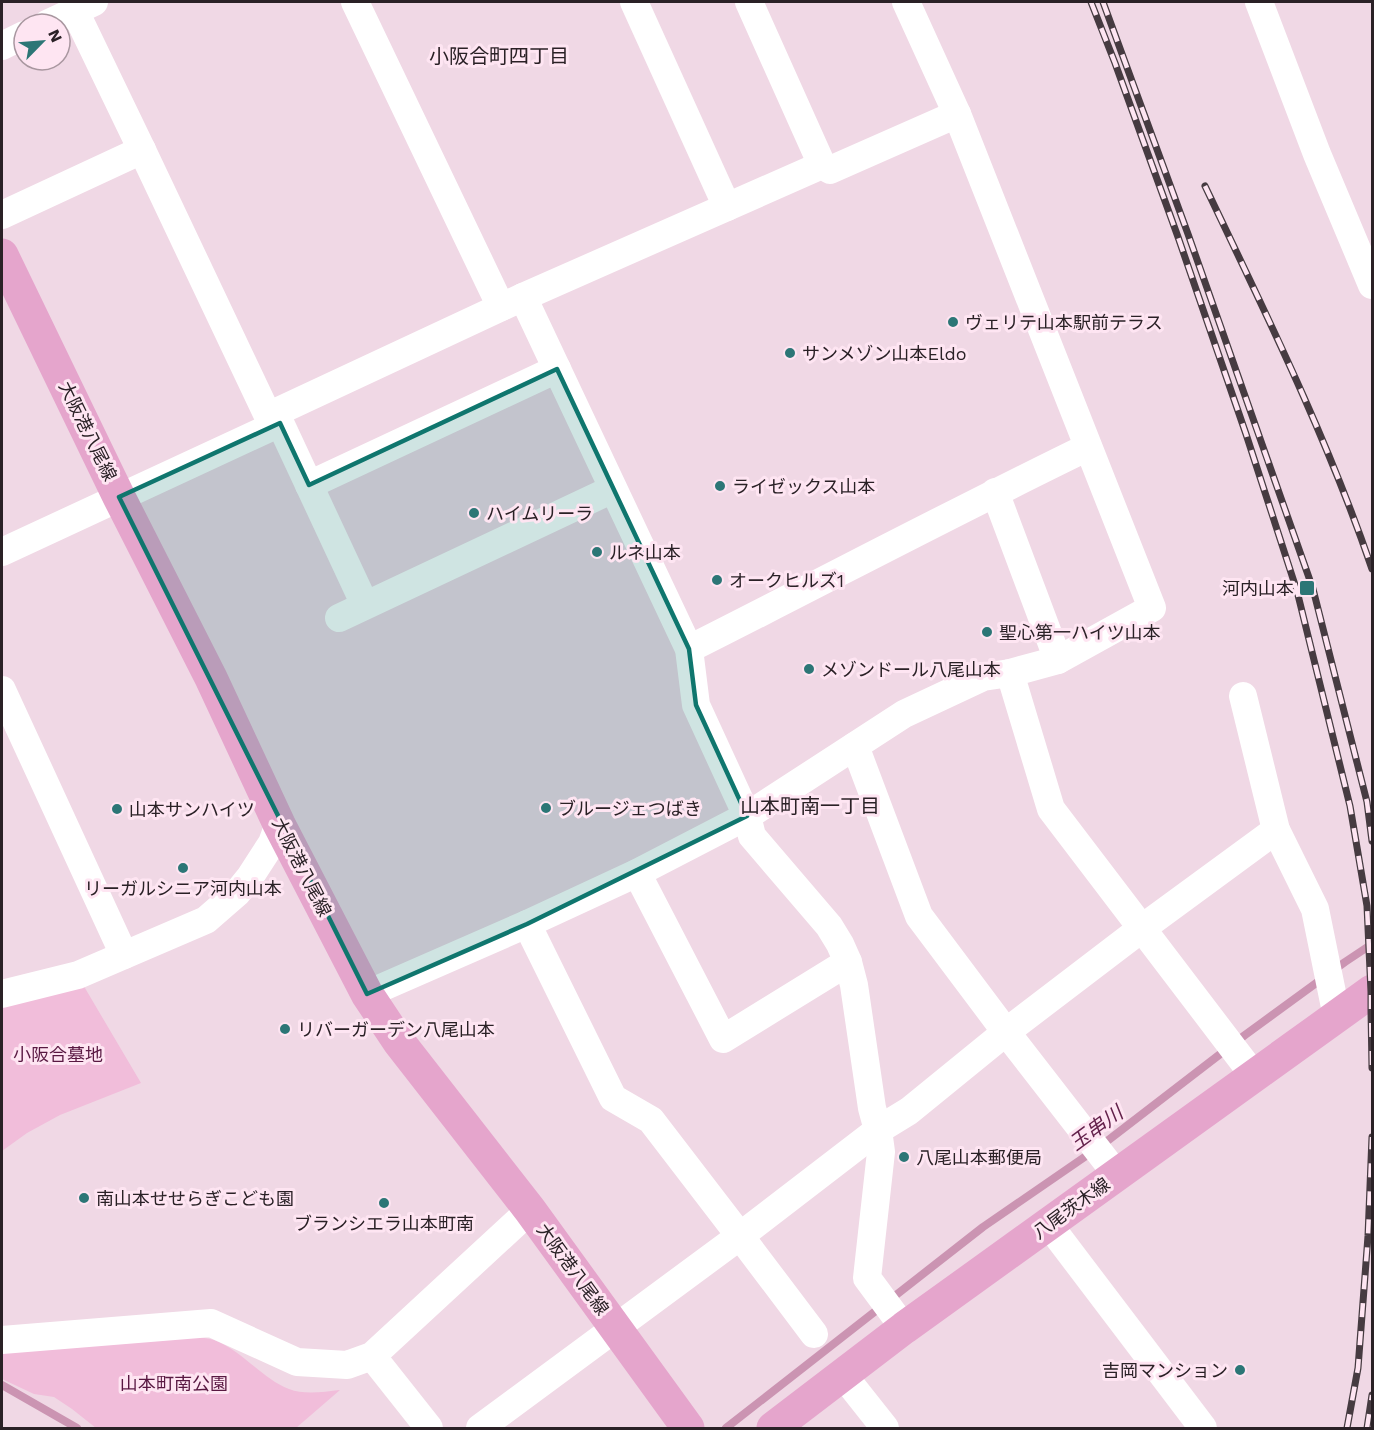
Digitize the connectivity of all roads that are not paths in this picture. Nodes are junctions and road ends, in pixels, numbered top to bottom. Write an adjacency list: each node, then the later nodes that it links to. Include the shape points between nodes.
1 (355, 2): 14 (street)
2 (634, 2): 10 (street)
3 (749, 2): 9 (street)
4 (906, 2): 7 (street)
5 (1259, 2): 13 (street)
6 (84, 6): 8 (street)
7 (957, 114): 9 (street, via 830,170); 17 (street)
8 (142, 150): 11 (street); 16 (street, via 268,416)
9 (822, 165): 10 (street)
10 (727, 207): 14 (street)
11 (2, 215)
12 (2, 255): 21 (main road, 大阪港八尾線)
13 (1372, 285)
14 (512, 302): 15 (street); 16 (street)
15 (557, 369): 18 (street); 19 (street)
16 (278, 417): 18 (street); 21 (street)
17 (1088, 447): 20 (street); 26 (street, via 1152,608)
18 (309, 485): 23 (street)
19 (613, 489): 23 (street); 25 (street)
20 (995, 492): 25 (street); 26 (street)
21 (119, 497): 22 (street); 32 (main road, 大阪港八尾線, via 211,678)
22 (2, 552)
23 (365, 605): 24 (street)
24 (339, 618)
25 (689, 649): 31 (street, via 696,705)
26 (1058, 660): 27 (street)
27 (1010, 673): 30 (street, via 983,677 904,714); 36 (street, via 1051,809)
28 (2, 690): 37 (street)
29 (1243, 696): 33 (street)
30 (855, 746): 31 (street); 43 (street, via 919,916)
31 (747, 816): 34 (street); 38 (street, via 752,836 829,926)
32 (279, 824): 37 (street, via 256,869 222,907 206,920); 41 (main road, 大阪港八尾線)
33 (1276, 830): 36 (street); 42 (street, via 1315,909)
34 (636, 873): 35 (street); 38 (street, via 723,1039)
35 (527, 924): 41 (street); 49 (street, via 613,1098 651,1120)
36 (1141, 929): 43 (street); 44 (street)
37 (124, 955): 40 (street, via 78,975)
38 (848, 962): 45 (street)
39 (1372, 991): 42 (main road, 八尾茨木線)
40 (2, 994)
41 (367, 994): 47 (main road, 大阪港八尾線, via 399,1042)
42 (1337, 1017): 44 (main road, 八尾茨木線)
43 (1006, 1032): 45 (street, via 909,1111); 46 (street)
44 (1255, 1077): 46 (main road, 八尾茨木線)
45 (878, 1130): 49 (street); 50 (street, via 881,1152 867,1278)
46 (1118, 1175): 48 (main road, 八尾茨木線)
47 (530, 1210): 51 (main road, 大阪港八尾線); 54 (street)
48 (1048, 1225): 50 (main road, 八尾茨木線); 61 (street)
49 (740, 1236): 51 (street); 52 (street)
50 (900, 1323): 55 (main road, 八尾茨木線)
51 (615, 1328): 57 (street); 58 (main road, 大阪港八尾線)
52 (814, 1334)
53 (2, 1341): 54 (street, via 211,1323 297,1362 347,1365)
54 (372, 1356): 56 (street)
55 (843, 1376): 59 (main road, 八尾茨木線); 60 (street)
56 (429, 1428)
57 (480, 1428)
58 (688, 1428)
59 (773, 1428)
60 (885, 1428)
61 (1203, 1428)

